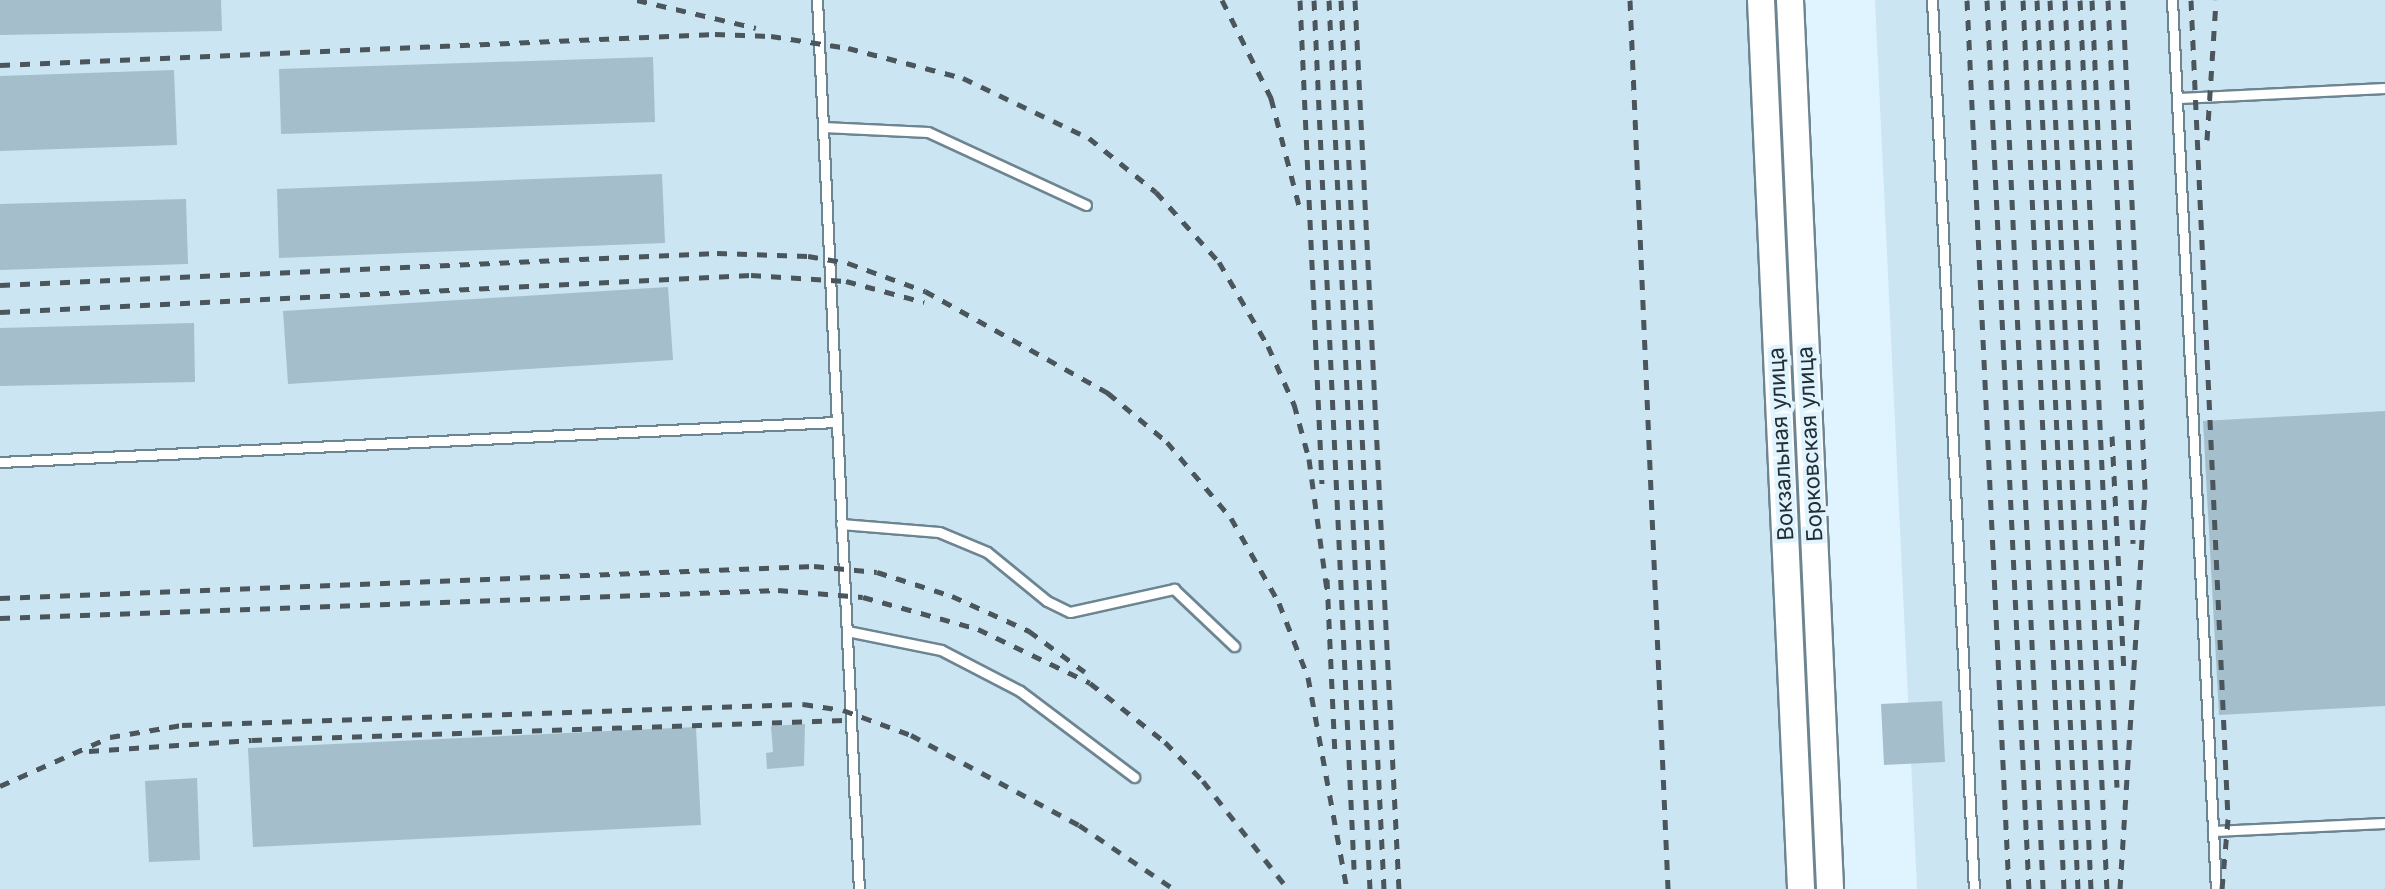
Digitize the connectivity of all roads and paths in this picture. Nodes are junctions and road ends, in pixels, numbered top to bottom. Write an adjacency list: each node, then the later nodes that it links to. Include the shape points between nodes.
1 (817, 0): 8 (lane)
2 (1761, 0): 19 (main road, Вокзальная улица)
3 (1790, 0): 20 (main road, Борковская улица)
4 (1932, 0): 21 (lane)
5 (2172, 0): 7 (lane)
6 (2385, 88): 7 (lane)
7 (2179, 98): 17 (lane)
8 (823, 127): 9 (lane, via 928,132); 10 (lane)
9 (1086, 205)
10 (837, 422): 11 (lane); 12 (lane)
11 (0, 462)
12 (841, 524): 13 (lane); 14 (lane, via 939,532 987,552 1047,601 1070,612 1174,589)
13 (847, 631): 15 (lane, via 941,650 1020,691); 18 (lane)
14 (1234, 646)
15 (1134, 777)
16 (2385, 823): 17 (lane)
17 (2213, 831): 22 (lane)
18 (859, 889)
19 (1801, 889)
20 (1830, 889)
21 (1974, 889)
22 (2216, 889)

